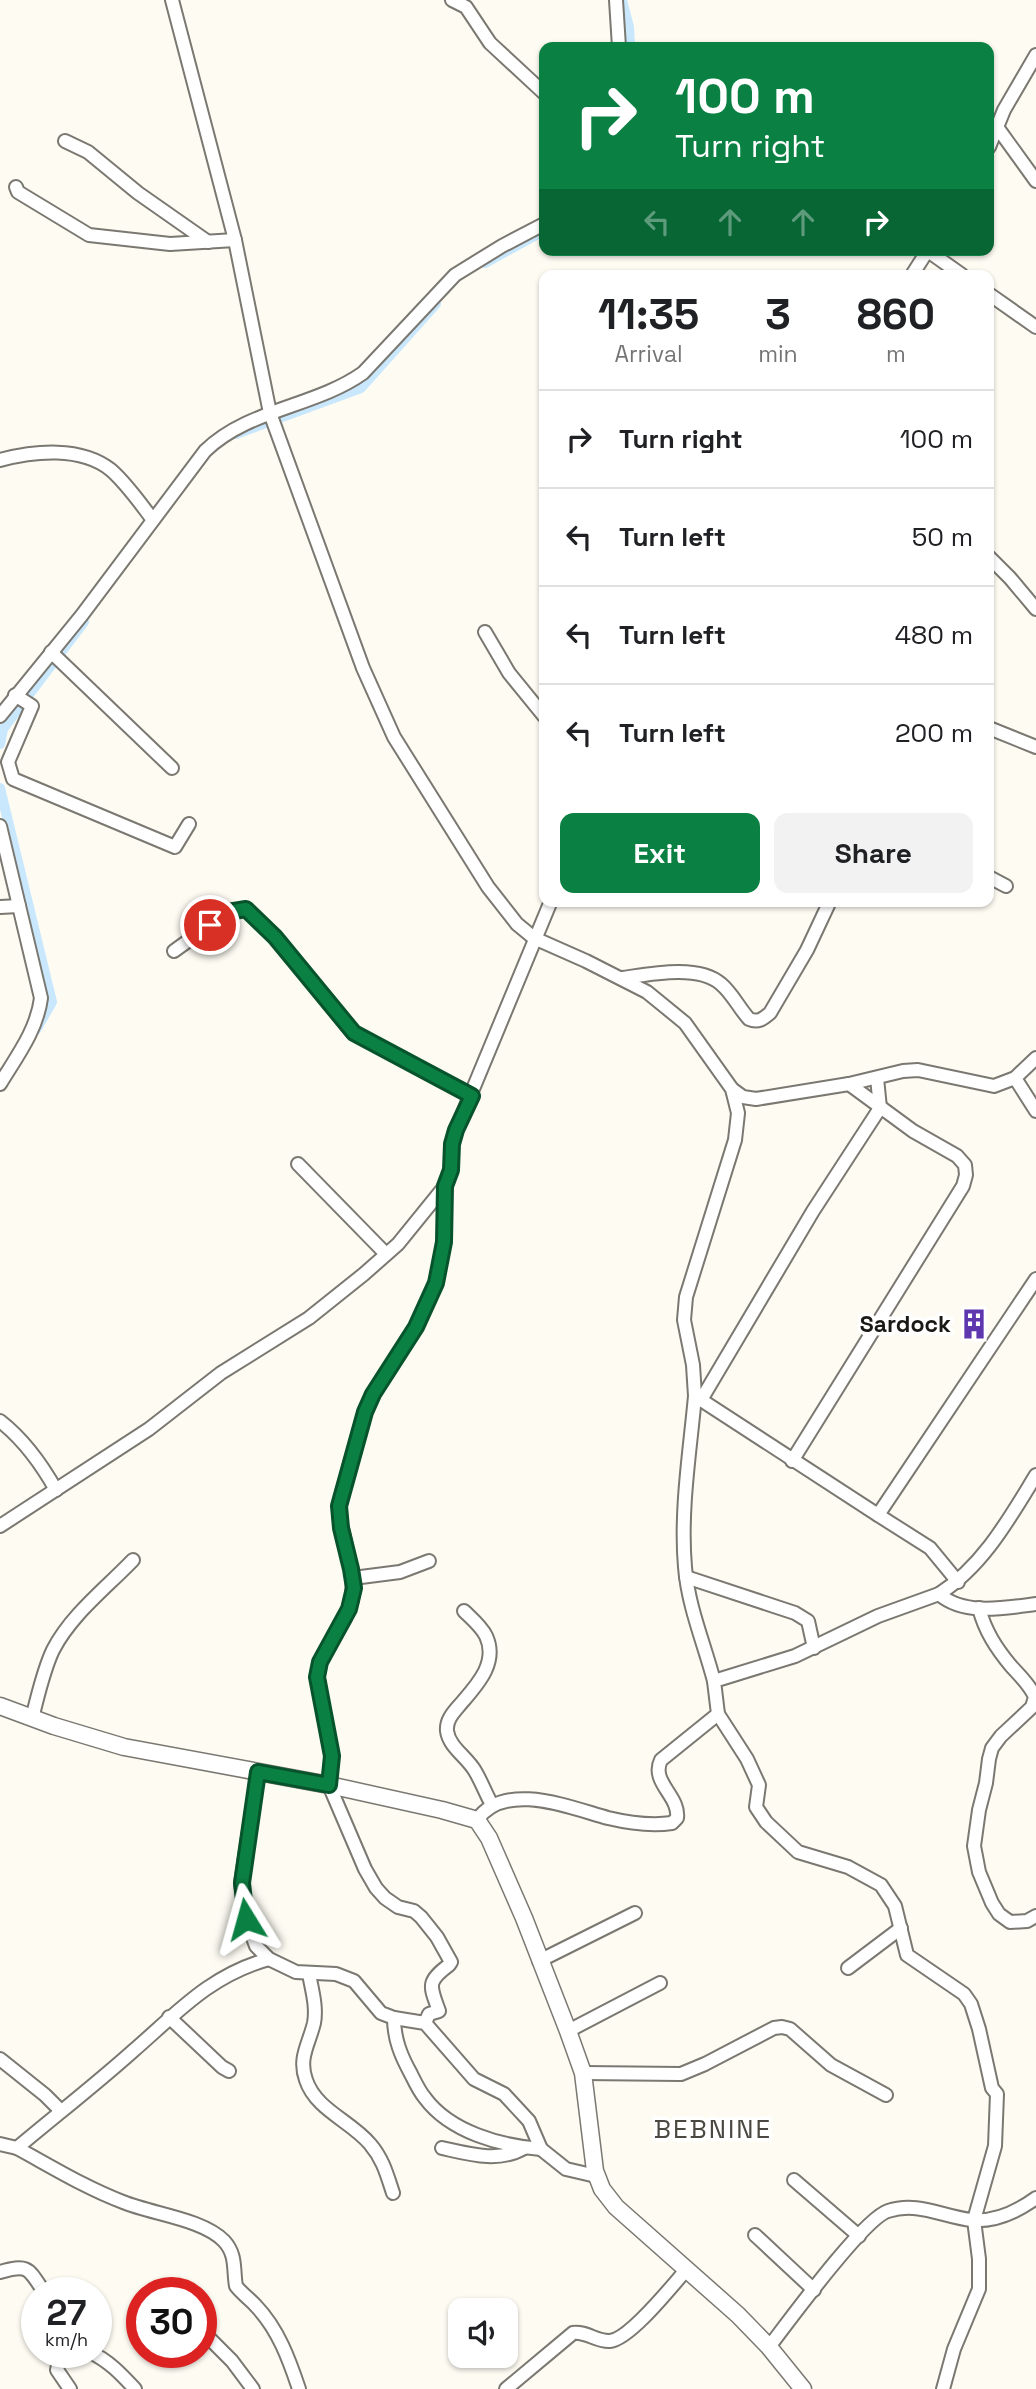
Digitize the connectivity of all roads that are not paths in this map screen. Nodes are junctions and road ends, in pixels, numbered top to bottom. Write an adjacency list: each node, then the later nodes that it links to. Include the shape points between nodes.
1 (172, 0): 13 (street)
2 (452, 0): 6 (street, via 466,7 489,43)
3 (616, 0): 4 (street)
4 (620, 42)
5 (1036, 55): 7 (street)
6 (539, 88)
7 (997, 127): 8 (street); 10 (street)
8 (994, 134)
9 (65, 141): 14 (street, via 88,152)
10 (1036, 181)
11 (16, 187): 14 (street, via 89,235 170,244)
12 (539, 227): 19 (street, via 455,275 349,383)
13 (235, 240): 14 (street); 19 (street)
14 (208, 242)
15 (935, 256): 16 (street)
16 (955, 270)
17 (994, 298): 18 (street)
18 (1036, 327)
19 (270, 413): 21 (street, via 205,451); 40 (street, via 363,668 394,737 488,887)
20 (0, 460): 21 (street, via 54,453 90,459 109,468)
21 (153, 520): 25 (street)
22 (994, 562): 23 (street)
23 (1036, 609)
24 (485, 632): 27 (street, via 509,673)
25 (51, 652): 26 (street); 31 (street)
26 (16, 695): 28 (street); 32 (street, via 32,706 8,762 13,779 175,846)
27 (539, 710)
28 (0, 716)
29 (994, 730): 30 (street)
30 (1036, 747)
31 (172, 768)
32 (189, 824)
33 (0, 826): 36 (street)
34 (994, 880): 35 (street)
35 (1006, 886)
36 (19, 905): 37 (street); 46 (street, via 41,998 30,1033)
37 (0, 907)
38 (548, 907): 40 (street)
39 (827, 907): 42 (street, via 796,970 763,1019 749,1019 727,990 709,976 695,972)
40 (534, 938): 42 (street); 49 (street)
41 (174, 951): 49 (street, via 228,912 246,909 354,1033)
42 (623, 978): 48 (street, via 685,1023)
43 (1036, 1058): 45 (street)
44 (877, 1078): 45 (street, via 918,1070 994,1086); 47 (street); 50 (street)
45 (1015, 1078): 51 (street)
46 (0, 1084)
47 (849, 1084): 48 (street, via 756,1099); 50 (street)
48 (732, 1089): 56 (street, via 738,1113 735,1139 686,1297 684,1320)
49 (472, 1096): 53 (street, via 456,1130)
50 (880, 1108): 56 (street); 58 (street, via 957,1156 966,1175)
51 (1036, 1111)
52 (298, 1164): 54 (street)
53 (445, 1186): 54 (street); 66 (street, via 444,1242 436,1283 416,1327 365,1412 341,1497 341,1528)
54 (386, 1254): 60 (street, via 309,1318 220,1373 149,1429)
55 (1036, 1279): 61 (street)
56 (698, 1398): 58 (street); 65 (street, via 685,1515)
57 (0, 1421): 60 (street, via 43,1467)
58 (792, 1461): 61 (street)
59 (1036, 1475): 67 (street, via 1001,1533)
60 (56, 1490): 62 (street)
61 (878, 1515): 67 (street, via 930,1548)
62 (0, 1526)
63 (133, 1560): 76 (street, via 60,1638)
64 (429, 1561): 66 (street, via 400,1572)
65 (686, 1577): 72 (street, via 795,1613 807,1621); 73 (street)
66 (353, 1578): 78 (street, via 349,1609 320,1662 317,1677 332,1756)
67 (958, 1582): 68 (street)
68 (939, 1594): 70 (street, via 949,1603); 72 (street, via 878,1616)
69 (1036, 1604): 70 (street)
70 (979, 1608): 82 (street, via 996,1647 1035,1697 1032,1707 992,1748 975,1855 992,1903 1004,1919 1020,1923)
71 (464, 1611): 79 (street, via 485,1633 489,1659 482,1679 451,1716 447,1733 475,1771)
72 (814, 1648): 73 (street)
73 (714, 1681): 75 (street)
74 (0, 1706): 76 (main road)
75 (718, 1714): 79 (street, via 659,1764 659,1778 677,1810 672,1823 636,1824 534,1800); 83 (street, via 759,1785 756,1807 766,1822 798,1852 848,1867 880,1885 895,1906)
76 (32, 1718): 77 (main road, via 124,1747)
77 (258, 1772): 78 (main road); 84 (street, via 242,1899 251,1936)
78 (329, 1785): 80 (main road); 91 (street, via 376,1888 398,1907 414,1911 451,1962 432,1980 439,2011 429,2014)
79 (492, 1805): 80 (street)
80 (477, 1820): 85 (main road, via 489,1838)
81 (635, 1913): 85 (street)
82 (1036, 1916)
83 (901, 1928): 86 (street); 107 (street, via 907,1955 964,1994 971,2004 997,2094 995,2146)
84 (269, 1959): 87 (street); 89 (street, via 222,1977)
85 (539, 1961): 92 (main road)
86 (848, 1968)
87 (309, 1974): 90 (street, via 336,1973 354,1982 381,2013); 105 (street, via 315,2020 302,2056 306,2083 321,2103 369,2143 384,2163)
88 (660, 1983): 92 (street)
89 (169, 2017): 94 (street); 97 (street)
90 (394, 2018): 91 (street); 101 (street, via 398,2049 425,2099 471,2132)
91 (425, 2023): 102 (street, via 474,2079 504,2094 529,2121)
92 (568, 2031): 95 (main road)
93 (0, 2059): 97 (street)
94 (229, 2071)
95 (583, 2073): 96 (street, via 681,2074 782,2027 831,2065); 103 (main road)
96 (886, 2095)
97 (61, 2111): 99 (street)
98 (0, 2144): 99 (street)
99 (17, 2148): 121 (street, via 110,2197 206,2229 222,2239 234,2260 236,2287 273,2328)
100 (442, 2148): 101 (street, via 492,2157)
101 (524, 2148): 102 (street)
102 (541, 2149): 103 (street, via 566,2169)
103 (596, 2176): 110 (main road, via 616,2207)
104 (794, 2180): 109 (street)
105 (393, 2193)
106 (1036, 2198): 107 (street, via 1013,2213)
107 (974, 2220): 109 (street, via 904,2207 885,2212); 124 (street, via 979,2289)
108 (755, 2235): 113 (street)
109 (859, 2236): 113 (street)
110 (687, 2270): 115 (main road); 122 (street, via 627,2333 611,2341 573,2333)
111 (0, 2273): 112 (street, via 23,2268)
112 (34, 2277)
113 (814, 2290): 115 (street)
114 (217, 2346): 120 (street)
115 (769, 2347): 123 (main road)
116 (112, 2365): 119 (street)
117 (57, 2368): 118 (street)
118 (70, 2389)
119 (135, 2389)
120 (253, 2389)
121 (299, 2389)
122 (506, 2389)
123 (803, 2389)
124 (943, 2389)

